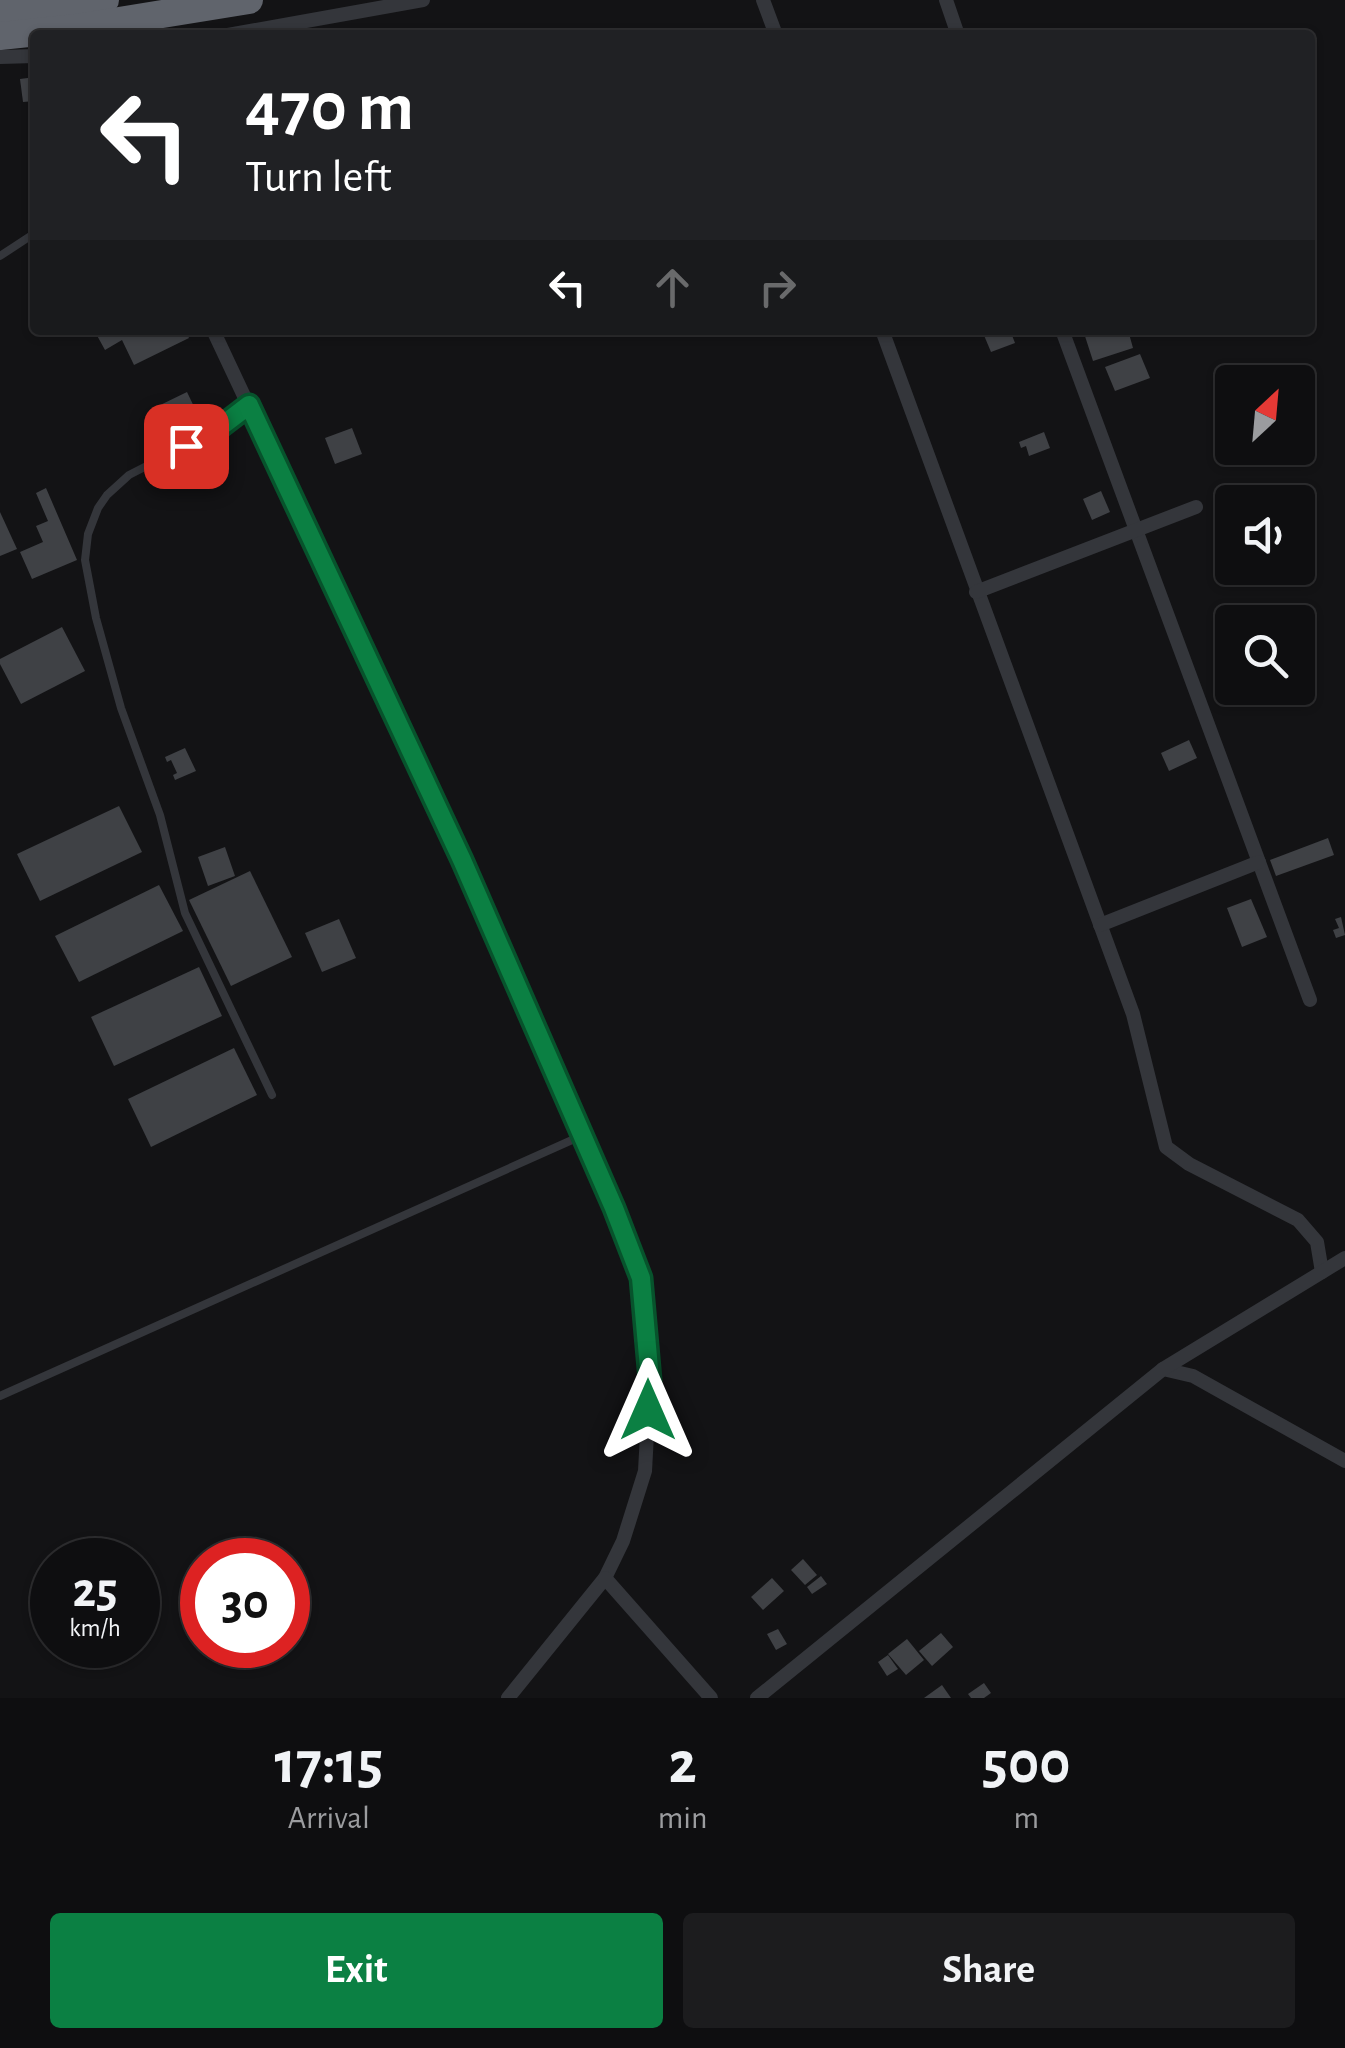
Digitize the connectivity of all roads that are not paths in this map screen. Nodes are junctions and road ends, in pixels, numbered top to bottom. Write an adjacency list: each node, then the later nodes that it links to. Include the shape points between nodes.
1 (105, 0): 7 (highway)
2 (249, 0): 7 (highway)
3 (423, 0): 9 (street)
4 (763, 0): 10 (street)
5 (946, 0): 11 (street)
6 (0, 14): 7 (highway)
7 (76, 23): 8 (highway)
8 (35, 30)
9 (256, 30)
10 (774, 30)
11 (956, 30)
12 (30, 31): 13 (highway)
13 (0, 36)
14 (30, 56): 15 (street)
15 (0, 57)
16 (30, 236): 17 (lane)
17 (0, 256)
18 (215, 335): 21 (street)
19 (884, 335): 24 (street)
20 (1064, 335): 23 (street)
21 (249, 405): 28 (lane, via 117,484 92,521 85,560 107,663 160,815 185,914); 29 (street, via 462,860)
22 (1196, 507): 23 (street)
23 (1135, 530): 24 (street); 25 (street)
24 (976, 592): 26 (street)
25 (1258, 862): 26 (street); 27 (street)
26 (1100, 925): 31 (street, via 1132,1014 1166,1147 1298,1220 1318,1242)
27 (1310, 1000)
28 (272, 1095)
29 (581, 1136): 33 (lane); 35 (street, via 641,1278 650,1380 645,1471)
30 (1345, 1258): 31 (street)
31 (1322, 1272): 32 (street)
32 (1163, 1369): 34 (street, via 1194,1376); 38 (street)
33 (0, 1396)
34 (1345, 1461)
35 (605, 1578): 36 (street); 37 (street)
36 (508, 1698)
37 (711, 1698)
38 (758, 1698)

